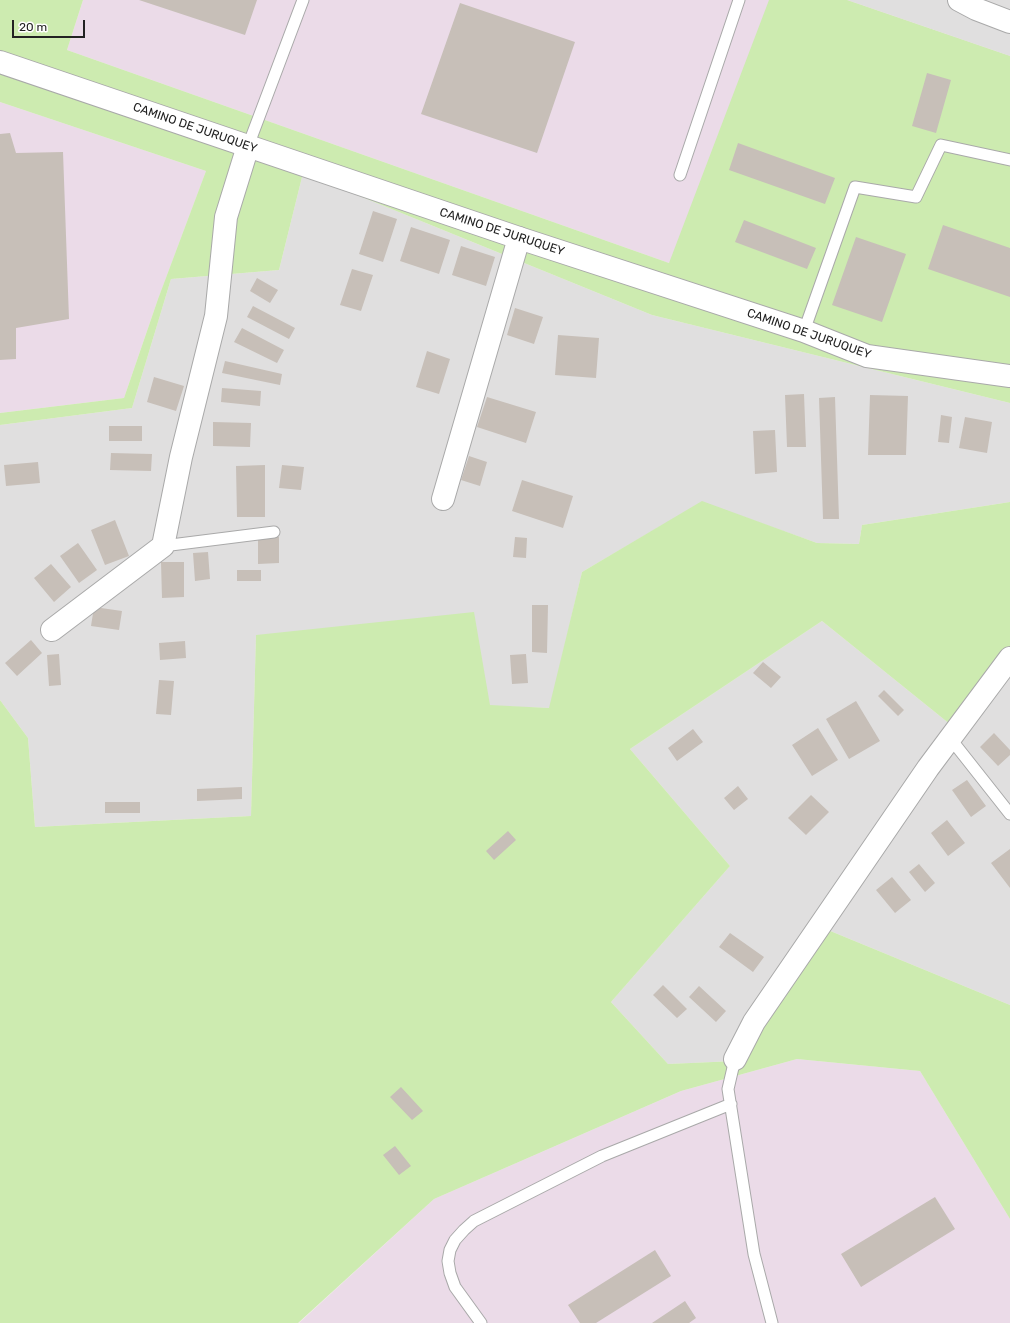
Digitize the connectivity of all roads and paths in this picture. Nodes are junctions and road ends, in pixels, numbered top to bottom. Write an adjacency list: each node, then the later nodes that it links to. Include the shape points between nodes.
1 (303, 0): 6 (lane)
2 (739, 0): 8 (lane)
3 (959, 0): 4 (street)
4 (1010, 22)
5 (0, 62): 6 (street, CAMINO DE JURUQUEY)
6 (248, 146): 9 (street, CAMINO DE JURUQUEY); 14 (street, via 226,217 216,316 181,457)
7 (1010, 160): 10 (lane, via 941,145 916,197 855,188)
8 (680, 175)
9 (519, 238): 10 (street, CAMINO DE JURUQUEY); 12 (street)
10 (804, 331): 11 (street, CAMINO DE JURUQUEY, via 867,356)
11 (1010, 376)
12 (443, 499)
13 (274, 532): 14 (lane)
14 (163, 546): 15 (street)
15 (52, 630)
16 (1010, 658): 17 (street)
17 (950, 738): 18 (lane); 19 (street, via 754,1022)
18 (1010, 814)
19 (735, 1059): 20 (lane, via 728,1089)
20 (731, 1104): 21 (lane, via 602,1156 474,1222 464,1230 450,1250 450,1273 455,1287); 22 (lane, via 754,1254)
21 (481, 1323)
22 (772, 1323)

